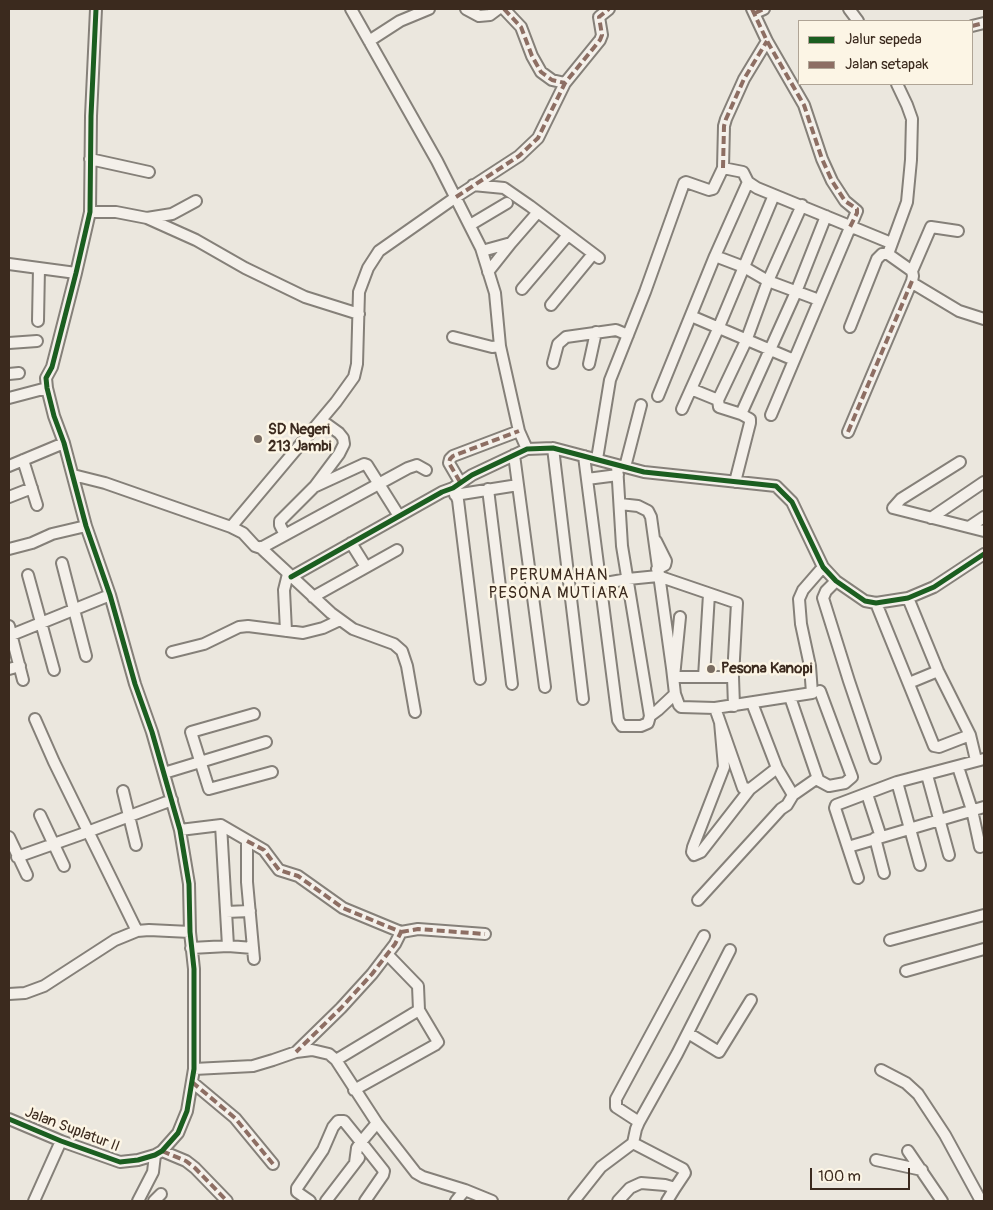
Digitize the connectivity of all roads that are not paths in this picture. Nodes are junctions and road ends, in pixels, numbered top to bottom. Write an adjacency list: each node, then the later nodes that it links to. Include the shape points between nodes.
1 (96, 9): 15 (street)
2 (351, 9): 11 (street)
3 (429, 9): 11 (street, via 400,21)
4 (466, 9): 5 (street, via 485,16)
5 (498, 9)
6 (504, 9): 13 (street, via 521,27 541,72 552,80)
7 (609, 9): 13 (street, via 599,17 600,40)
8 (849, 9): 10 (street)
9 (757, 10): 12 (street)
10 (857, 20)
11 (369, 41): 21 (street)
12 (767, 41): 16 (street, via 744,79 726,119); 30 (street, via 804,105 832,181 845,201 857,209)
13 (565, 83): 19 (street, via 538,138 520,156)
14 (897, 85): 34 (street, via 912,119 911,160 907,202)
15 (90, 159): 17 (street); 25 (street)
16 (723, 168): 18 (street, via 743,172); 56 (street, via 713,189 706,190 686,182 683,185)
17 (149, 172)
18 (748, 182): 20 (street); 37 (street)
19 (474, 185): 21 (street); 26 (street, via 504,188)
20 (774, 195): 24 (street); 39 (street)
21 (456, 197): 29 (street); 49 (street, via 379,251 359,292)
22 (196, 201): 28 (street, via 172,214)
23 (507, 203): 29 (street)
24 (802, 205): 27 (street); 44 (street)
25 (90, 212): 28 (street, via 116,212); 42 (street)
26 (538, 212): 32 (street); 33 (street)
27 (826, 216): 30 (street); 46 (street)
28 (147, 218): 49 (street, via 305,297)
29 (470, 225): 35 (street)
30 (850, 227): 34 (street); 47 (street)
31 (958, 231): 43 (street, via 931,227)
32 (568, 235): 45 (street); 48 (street, via 596,256)
33 (511, 243): 35 (street); 41 (street)
34 (891, 243): 36 (street)
35 (482, 251): 41 (street)
36 (888, 254): 43 (street); 53 (street, via 877,259)
37 (715, 256): 39 (street); 50 (street)
38 (9, 264): 40 (street)
39 (744, 267): 44 (street); 54 (street)
40 (39, 268): 42 (street); 52 (street)
41 (488, 272): 61 (street, via 495,293)
42 (76, 273): 66 (street, via 52,367 46,378)
43 (912, 276): 51 (street, via 950,307); 77 (street)
44 (768, 281): 46 (street); 58 (street)
45 (522, 288)
46 (796, 292): 47 (street); 62 (street)
47 (819, 300): 63 (street)
48 (551, 305)
49 (359, 314): 75 (street, via 354,377)
50 (691, 316): 54 (street); 68 (street)
51 (984, 319)
52 (38, 321)
53 (850, 327)
54 (718, 329): 58 (street); 67 (street)
55 (596, 332): 56 (street, via 616,330); 64 (street, via 566,337 558,344); 65 (street)
56 (628, 335): 83 (street, via 610,380)
57 (452, 337): 61 (street)
58 (746, 340): 62 (street); 70 (street)
59 (37, 341): 60 (street)
60 (9, 343)
61 (500, 346): 76 (street)
62 (771, 350): 63 (street); 73 (street)
63 (794, 360): 74 (street)
64 (553, 363)
65 (589, 364)
66 (46, 388): 69 (street); 78 (street)
67 (691, 389): 70 (street); 72 (street)
68 (658, 396)
69 (9, 398)
70 (718, 400): 73 (street, via 719,407)
71 (641, 405): 87 (street)
72 (682, 408)
73 (741, 414): 91 (street, via 750,419 750,423)
74 (771, 415)
75 (321, 420): 95 (street, via 339,433 344,444); 106 (street)
76 (519, 431): 80 (street); 97 (street, via 453,456 449,464)
77 (848, 432)
78 (64, 443): 84 (street); 89 (street)
79 (553, 448): 80 (street); 82 (street); 152 (street)
80 (527, 449): 81 (street)
81 (514, 455): 94 (street); 97 (street)
82 (584, 456): 83 (street); 90 (street)
83 (597, 459): 87 (street)
84 (23, 460): 86 (street); 96 (street)
85 (960, 462): 104 (street, via 901,499 893,508)
86 (9, 466)
87 (620, 469): 90 (street); 91 (street); 100 (street)
88 (426, 470): 93 (street, via 417,465)
89 (73, 475): 105 (street); 106 (street, via 105,482)
90 (587, 479): 123 (street)
91 (735, 482): 117 (street, via 776,486 782,490 798,513)
92 (984, 482): 104 (street)
93 (379, 484): 95 (street, via 364,464); 102 (street); 109 (street)
94 (518, 484): 98 (street); 148 (street)
95 (314, 487): 109 (street, via 280,522)
96 (32, 488): 99 (street); 101 (street)
97 (456, 488): 98 (street); 102 (street, via 442,492); 144 (street)
98 (488, 489): 147 (street)
99 (9, 497)
100 (620, 504): 118 (street, via 648,511 653,536 666,561); 121 (street)
101 (37, 505)
102 (399, 516): 110 (street)
103 (984, 517): 107 (street)
104 (931, 518): 107 (street)
105 (86, 526): 112 (street); 125 (street)
106 (231, 527): 111 (street)
107 (969, 527): 108 (street)
108 (984, 531)
109 (284, 535): 111 (street)
110 (351, 543): 116 (street); 120 (street)
111 (261, 548): 120 (street)
112 (9, 549)
113 (397, 550): 116 (street)
114 (984, 554): 127 (street, via 934,588)
115 (62, 563): 129 (street)
116 (366, 567): 126 (street)
117 (823, 567): 122 (street); 149 (street, via 799,598 801,624)
118 (658, 572): 121 (street); 124 (street); 130 (street)
119 (28, 576): 132 (street)
120 (289, 576): 126 (street); 133 (street, via 284,590)
121 (628, 579): 123 (street); 158 (street)
122 (836, 581): 128 (street, via 865,601); 163 (street, via 824,598)
123 (600, 584): 158 (street, via 619,724 645,725)
124 (709, 594): 142 (street); 143 (street, via 738,604)
125 (110, 595): 129 (street); 169 (street)
126 (313, 597): 131 (street)
127 (908, 598): 128 (street); 140 (street)
128 (876, 603): 146 (street)
129 (74, 610): 132 (street); 136 (street)
130 (664, 612): 141 (street); 141 (street, via 685,618)
131 (340, 620): 133 (street, via 303,633); 156 (street, via 354,629 394,644 402,651)
132 (42, 623): 134 (street); 139 (street)
133 (286, 631): 135 (street, via 239,627 204,644)
134 (10, 633): 137 (street)
135 (172, 652)
136 (86, 656)
137 (20, 666): 138 (street); 145 (street)
138 (9, 669)
139 (54, 670)
140 (938, 670): 146 (street); 161 (street)
141 (674, 677): 142 (street); 150 (street)
142 (704, 677): 143 (street)
143 (733, 677): 154 (street)
144 (480, 679)
145 (23, 680)
146 (909, 683): 161 (street, via 934,746 939,747)
147 (512, 684)
148 (545, 688)
149 (816, 692): 151 (street); 171 (street, via 852,777 845,783 829,786)
150 (675, 694): 155 (street, via 681,707); 158 (street)
151 (790, 697): 153 (street); 171 (street)
152 (583, 699)
153 (752, 703): 154 (street); 167 (street)
154 (734, 706): 155 (street)
155 (715, 708): 160 (street)
156 (415, 712)
157 (254, 714): 165 (street, via 191,732)
158 (650, 716)
159 (35, 719): 186 (street)
160 (720, 722): 173 (street, via 741,785); 173 (street, via 724,767 693,847 694,855 700,852)
161 (970, 734): 164 (street)
162 (266, 742): 165 (street)
163 (875, 758)
164 (980, 759): 166 (street)
165 (201, 762): 168 (street, via 209,789); 169 (street)
166 (958, 767): 170 (street); 179 (street)
167 (777, 768): 173 (street); 176 (street)
168 (272, 772)
169 (164, 773): 177 (street)
170 (927, 775): 172 (street); 182 (street)
171 (818, 779): 176 (street)
172 (897, 782): 175 (street); 184 (street)
173 (750, 790)
174 (123, 791): 181 (street)
175 (867, 794): 188 (street); 192 (street, via 836,805)
176 (793, 796): 201 (street)
177 (172, 800): 181 (street); 185 (street)
178 (984, 807): 179 (street)
179 (972, 810): 182 (street); 193 (street)
180 (40, 815): 190 (street)
181 (130, 815): 186 (street); 191 (street)
182 (940, 820): 184 (street); 195 (street)
183 (221, 825): 185 (street); 189 (street); 203 (street)
184 (910, 828): 188 (street); 196 (street)
185 (180, 830): 206 (street, via 189,884)
186 (88, 831): 190 (street); 205 (street)
187 (9, 837): 194 (street)
188 (878, 838): 192 (street); 198 (street)
189 (247, 841): 202 (street); 207 (street, via 264,850 279,870 298,876 343,908)
190 (53, 842): 194 (street); 197 (street)
191 (136, 845)
192 (848, 847): 200 (street)
193 (980, 847)
194 (16, 855): 199 (street)
195 (949, 856)
196 (920, 865)
197 (64, 866)
198 (884, 873)
199 (27, 875)
200 (858, 878)
201 (698, 900)
202 (250, 911): 203 (street); 213 (street)
203 (226, 912): 211 (street)
204 (984, 915): 210 (street)
205 (138, 931): 206 (street); 219 (street, via 115,940 44,986 25,993)
206 (190, 932): 212 (street)
207 (401, 932): 208 (street, via 418,929); 216 (street)
208 (485, 934)
209 (704, 936): 230 (street, via 616,1100 616,1107)
210 (890, 940)
211 (228, 946): 212 (street); 213 (street)
212 (192, 948): 225 (street)
213 (253, 948): 217 (street)
214 (984, 949): 218 (street)
215 (730, 950): 222 (street)
216 (387, 954): 221 (street, via 418,986); 223 (street, via 341,1008)
217 (254, 959)
218 (906, 970)
219 (9, 994)
220 (751, 1000): 222 (street, via 719,1052)
221 (419, 1010): 224 (street); 228 (street, via 437,1044)
222 (688, 1033): 230 (street)
223 (296, 1052): 224 (street, via 321,1051); 225 (street, via 253,1066)
224 (336, 1060): 228 (street)
225 (194, 1069): 227 (street)
226 (881, 1070): 254 (street, via 906,1083 918,1094)
227 (192, 1082): 236 (street, via 187,1111 178,1133); 238 (street, via 235,1118)
228 (354, 1090): 231 (street)
229 (9, 1119): 232 (street, Jalan Suplatur II)
230 (639, 1122): 233 (street)
231 (377, 1124): 234 (street); 241 (street, via 416,1173)
232 (61, 1141): 236 (street, Jalan Suplatur II, via 120,1162); 242 (street)
233 (633, 1143): 240 (street, via 683,1170 685,1174); 250 (street, via 601,1167)
234 (364, 1145): 245 (street, via 344,1122 335,1123 323,1150 297,1188 297,1192); 246 (street, via 357,1148 355,1162); 247 (street, via 384,1171)
235 (908, 1150): 239 (street)
236 (158, 1153): 243 (street, via 153,1172); 244 (street, via 186,1161)
237 (876, 1160): 239 (street)
238 (273, 1164)
239 (922, 1170): 253 (street)
240 (675, 1188): 251 (street, via 641,1183 630,1188); 252 (street)
241 (465, 1190): 248 (street); 249 (street)
242 (34, 1201)
243 (138, 1201)
244 (227, 1201)
245 (310, 1201)
246 (326, 1201)
247 (365, 1201)
248 (456, 1201)
249 (492, 1201)
250 (574, 1201)
251 (618, 1201)
252 (667, 1201)
253 (942, 1201)
254 (981, 1201)

